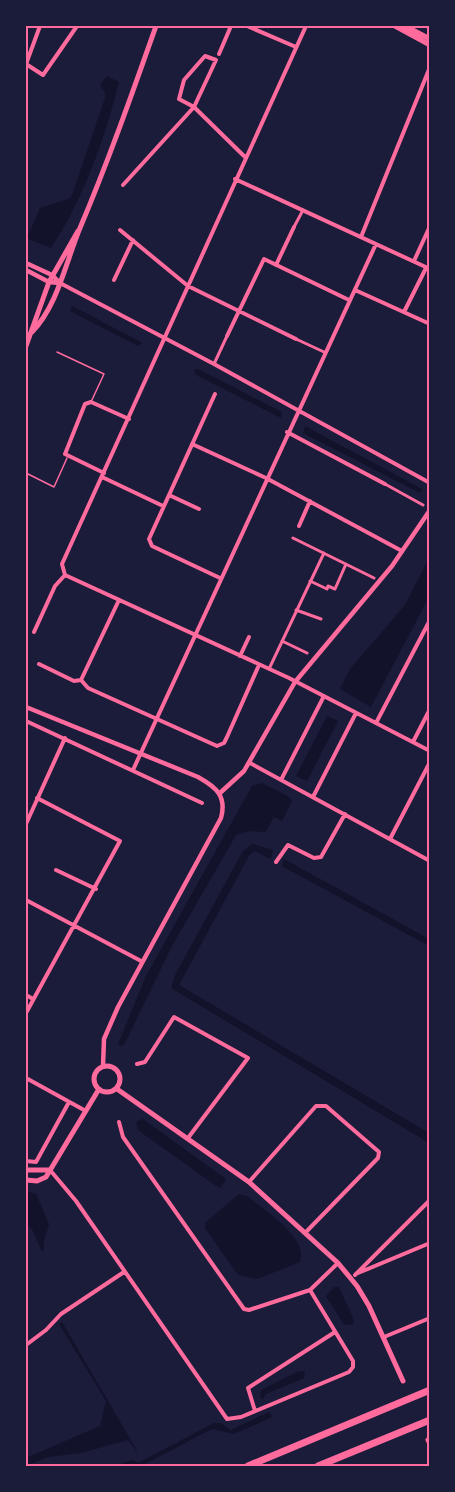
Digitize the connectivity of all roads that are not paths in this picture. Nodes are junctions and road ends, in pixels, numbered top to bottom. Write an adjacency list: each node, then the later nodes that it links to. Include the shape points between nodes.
1 (40, 26): 15 (street)
2 (77, 26): 15 (street, via 43,75)
3 (151, 26): 10 (main road)
4 (156, 26): 10 (main road)
5 (231, 26): 14 (street)
6 (247, 26): 13 (street)
7 (306, 26): 13 (street)
8 (395, 26): 12 (main road)
9 (405, 26): 11 (main road)
10 (150, 39): 25 (main road, via 104,173)
11 (429, 39)
12 (429, 45)
13 (296, 47): 18 (street)
14 (219, 54)
15 (26, 64)
16 (429, 67): 26 (street)
17 (194, 107): 17 (street, via 178,96 184,80 205,56 216,60); 18 (street); 20 (street)
18 (246, 157): 19 (street)
19 (235, 179): 21 (street); 38 (street)
20 (123, 185)
21 (303, 210): 23 (street); 26 (street)
22 (429, 226): 29 (street)
23 (294, 227): 31 (street)
24 (120, 230): 27 (street)
25 (78, 231): 34 (main road); 37 (main road)
26 (361, 237): 28 (street)
27 (133, 240): 35 (street); 38 (street)
28 (376, 244): 29 (street); 39 (street)
29 (414, 262): 32 (street)
30 (26, 263): 34 (street)
31 (276, 266): 40 (street); 41 (street, via 264,259)
32 (428, 268): 42 (street)
33 (26, 270): 36 (street)
34 (52, 275): 36 (main road); 37 (street)
35 (114, 280)
36 (49, 282): 37 (street); 44 (main road)
37 (60, 283): 44 (main road); 46 (street)
38 (188, 286): 41 (street); 46 (street)
39 (355, 290): 40 (street); 42 (street)
40 (349, 300): 50 (street)
41 (239, 311): 45 (street); 47 (street)
42 (404, 312): 43 (street)
43 (429, 324)
44 (32, 332): 48 (main road)
45 (227, 336): 51 (street)
46 (165, 339): 51 (street); 55 (street)
47 (296, 339): 50 (street)
48 (26, 346)
49 (57, 352): 53 (lane, via 104,374)
50 (324, 352): 54 (street)
51 (214, 364): 54 (street)
52 (215, 394): 57 (street)
53 (91, 402): 55 (street); 58 (street, via 85,404 65,450)
54 (298, 410): 56 (street); 62 (street)
55 (129, 419): 60 (street)
56 (287, 432): 61 (street); 63 (street)
57 (192, 444): 61 (street); 64 (street)
58 (67, 457): 59 (lane, via 54,486); 60 (street)
59 (26, 473)
60 (103, 475): 67 (street); 75 (street, via 62,564)
61 (266, 478): 65 (street); 76 (street)
62 (429, 483)
63 (385, 484): 66 (street)
64 (169, 495): 67 (street); 68 (street)
65 (310, 501): 70 (street); 72 (street)
66 (423, 505)
67 (163, 506): 76 (street, via 149,543)
68 (199, 509)
69 (429, 510): 72 (street)
70 (299, 526)
71 (293, 538): 73 (street)
72 (403, 552): 93 (street)
73 (324, 553): 74 (street); 78 (street)
74 (345, 564): 77 (street); 78 (street, via 335,589)
75 (64, 574): 79 (street); 83 (street)
76 (220, 578): 84 (street)
77 (374, 578)
78 (310, 581): 80 (street)
79 (119, 600): 84 (street); 92 (street)
80 (296, 610): 81 (street); 86 (street)
81 (321, 619)
82 (429, 620): 100 (street)
83 (34, 632)
84 (193, 635): 88 (street); 98 (street)
85 (249, 637): 88 (street)
86 (282, 641): 87 (street); 91 (street)
87 (307, 653)
88 (240, 656): 90 (street)
89 (39, 664): 92 (street, via 74,681)
90 (259, 665): 91 (street); 98 (street, via 224,743 216,746)
91 (268, 669): 93 (street)
92 (81, 680): 98 (street, via 88,688)
93 (295, 682): 94 (street); 106 (street)
94 (324, 696): 97 (street); 108 (street)
95 (26, 706): 104 (street)
96 (429, 709): 102 (street)
97 (356, 713): 100 (street); 110 (street)
98 (156, 718): 104 (street)
99 (26, 721): 101 (street)
100 (376, 723): 102 (street)
101 (65, 738): 107 (street); 111 (street)
102 (413, 742): 103 (street)
103 (429, 751)
104 (141, 752): 107 (street); 109 (street, via 198,777)
105 (429, 762): 115 (street)
106 (250, 763): 108 (street); 109 (street)
107 (133, 770): 112 (street)
108 (281, 780): 110 (street)
109 (220, 793): 122 (street, via 220,818)
110 (313, 797): 113 (street)
111 (37, 798): 114 (street); 119 (street, via 118,838 119,846)
112 (202, 803)
113 (345, 814): 115 (street); 117 (street, via 321,857 314,858 288,845)
114 (26, 824)
115 (390, 839): 116 (street)
116 (429, 861)
117 (276, 862)
118 (56, 870): 119 (street)
119 (96, 889): 121 (street)
120 (26, 900): 121 (street)
121 (75, 925): 122 (street); 124 (street)
122 (141, 961): 127 (street, via 104,1039)
123 (26, 994): 124 (street)
124 (33, 999): 125 (street)
125 (26, 1013)
126 (137, 1065): 134 (street, via 145,1062 174,1017 248,1058)
127 (103, 1066): 129 (main road, via 94,1076); 130 (main road, via 118,1071 121,1079)
128 (26, 1078): 131 (street)
129 (99, 1089): 130 (main road); 132 (main road)
130 (117, 1089): 134 (main road)
131 (69, 1102): 132 (street); 135 (street, via 36,1161)
132 (84, 1110): 137 (main road)
133 (119, 1122): 146 (street, via 123,1137 239,1305 249,1310)
134 (188, 1138): 139 (main road)
135 (26, 1161)
136 (26, 1170): 137 (main road)
137 (50, 1170): 138 (main road, via 37,1181); 144 (street)
138 (26, 1180)
139 (249, 1182): 141 (main road); 141 (street, via 316,1106 326,1106 379,1152 378,1158)
140 (429, 1200): 145 (street)
141 (306, 1232): 143 (main road)
142 (429, 1244): 145 (street)
143 (338, 1263): 145 (main road); 146 (street)
144 (124, 1272): 150 (street, via 61,1314); 153 (street, via 222,1414 228,1419)
145 (353, 1276): 149 (main road)
146 (310, 1290): 148 (street)
147 (429, 1318): 149 (street)
148 (335, 1332): 153 (street, via 248,1388); 153 (street, via 353,1361 352,1370)
149 (384, 1337): 151 (main road)
150 (26, 1345)
151 (403, 1381)
152 (429, 1390): 155 (highway)
153 (255, 1411)
154 (429, 1420): 156 (highway)
155 (248, 1467)
156 (318, 1467)

